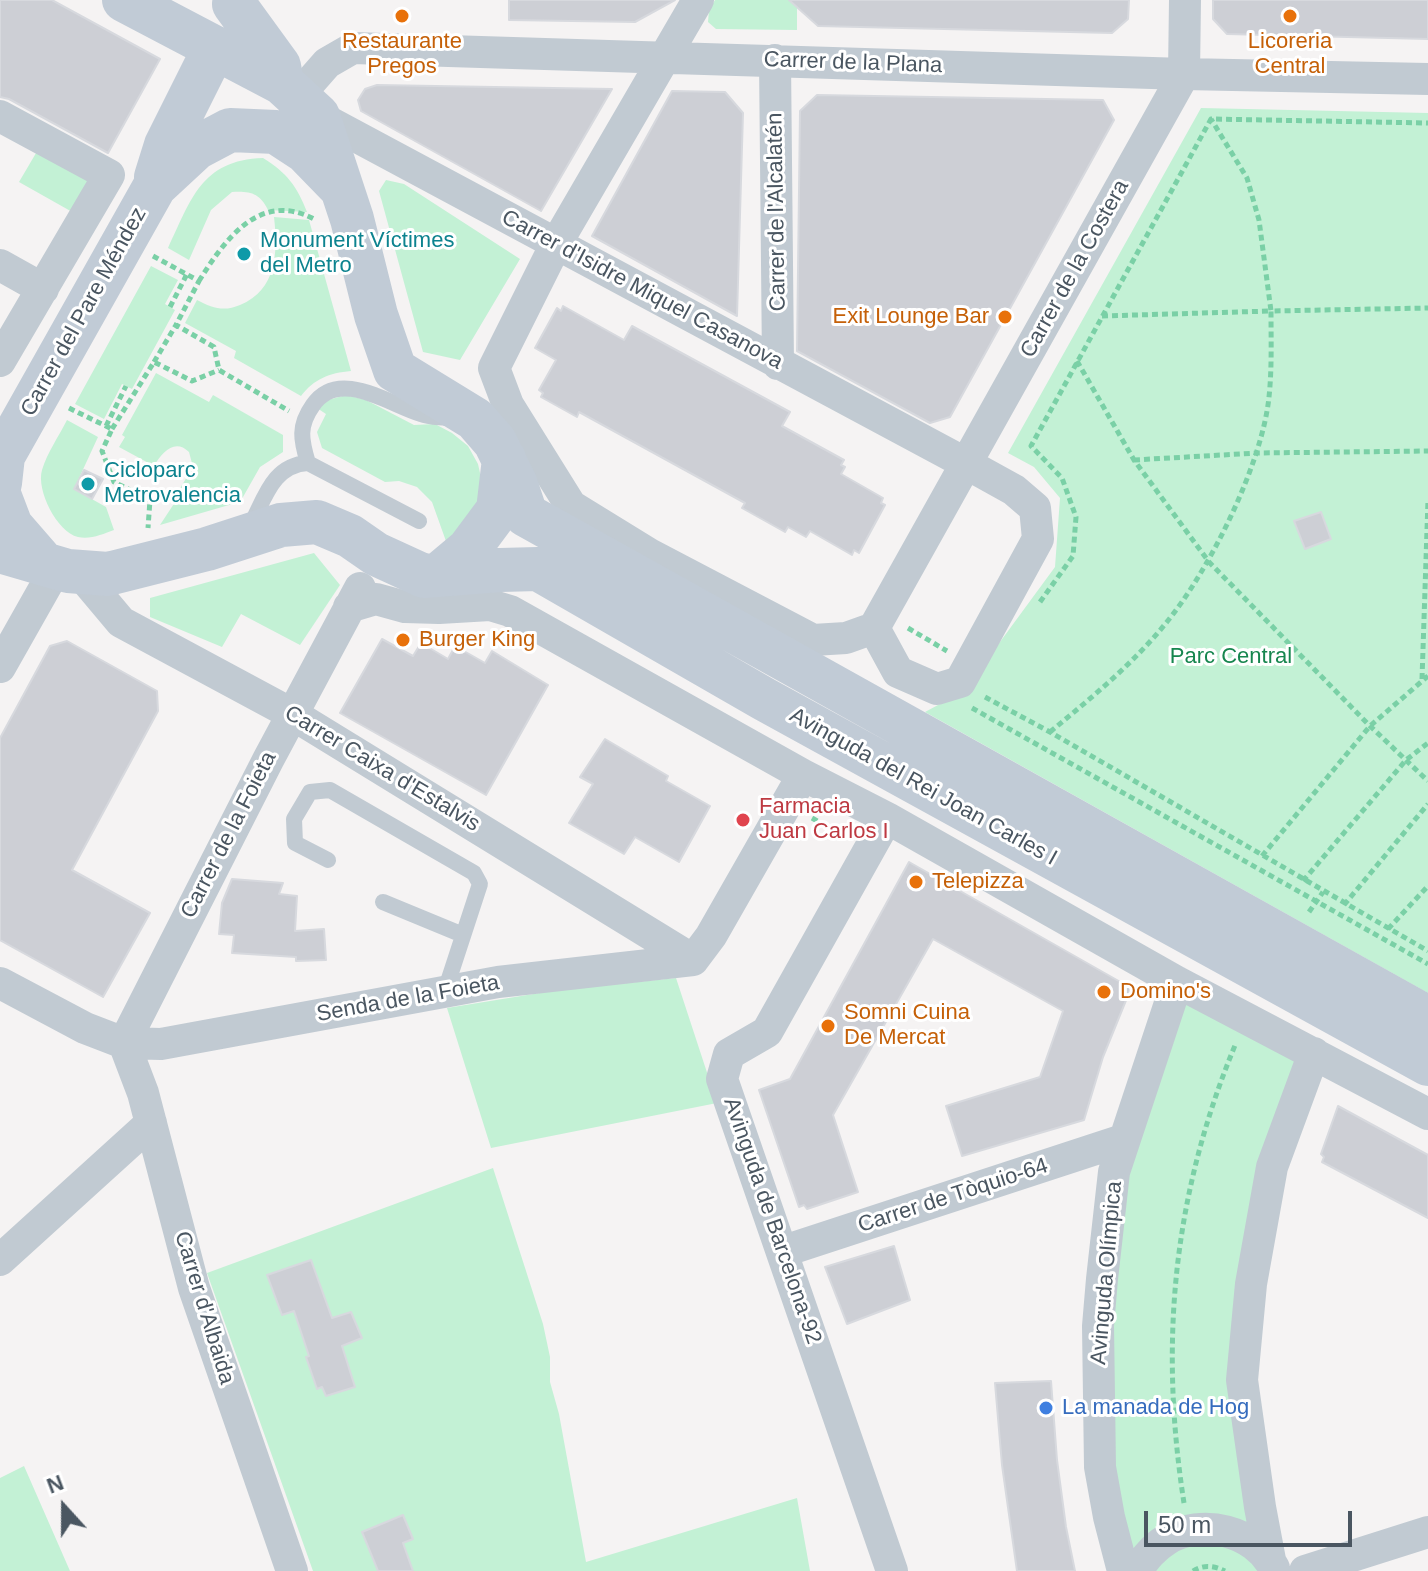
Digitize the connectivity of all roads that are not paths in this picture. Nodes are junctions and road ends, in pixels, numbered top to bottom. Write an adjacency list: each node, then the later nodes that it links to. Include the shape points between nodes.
1 (124, 0): 5 (street)
2 (698, 0): 6 (street)
3 (1185, 0): 8 (street)
4 (235, 2): 5 (street, Carrer del Pare Méndez); 10 (street, Avinguda del Rei Joan Carles I)
5 (214, 49): 10 (street); 12 (street, Carrer del Pare Méndez, via 166,145)
6 (664, 57): 7 (street, Carrer de la Plana); 10 (street, Carrer de la Plana, via 353,48 327,63); 14 (street)
7 (775, 60): 8 (street, Carrer de la Plana); 18 (street, Carrer de l'Alcalatén)
8 (1184, 74): 9 (street, Carrer de la Plana); 23 (street, Carrer de la Costera)
9 (1428, 79)
10 (299, 98): 13 (street, Avinguda del Rei Joan Carles I); 14 (street, Carrer d'Isidre Miquel Casanova)
11 (0, 116): 16 (street, via 109,175)
12 (155, 186): 13 (street, Carrer del Pare Méndez, via 196,148 230,130 276,132 305,151); 24 (street, Carrer del Pare Méndez, via 3,456)
13 (330, 206): 19 (street, Avinguda del Rei Joan Carles I, via 395,370)
14 (556, 244): 18 (street, Carrer d'Isidre Miquel Casanova); 26 (street, Avinguda del Rei Joan Carles I, via 494,368 508,405)
15 (0, 265): 16 (street)
16 (43, 289): 17 (street)
17 (0, 361)
18 (778, 364): 23 (street, Carrer d'Isidre Miquel Casanova)
19 (435, 394): 20 (street, Avinguda del Rei Joan Carles I); 26 (street, Avinguda del Rei Joan Carles I, via 459,395 489,408 535,488)
20 (475, 419): 21 (street, Avinguda del Rei Joan Carles I); 22 (lane, via 424,415 347,387 332,390 316,400 304,420 300,438)
21 (504, 459): 31 (street, via 498,510 469,549); 46 (street, Avinguda del Rei Joan Carles I, via 526,515)
22 (308, 463): 27 (lane); 28 (lane, via 286,469 272,481)
23 (967, 464): 34 (street, Carrer de la Costera); 34 (street, via 1035,508 1038,539 960,682 937,689 898,672)
24 (0, 483)
25 (0, 497): 30 (street, via 11,526)
26 (571, 506): 34 (street, Avinguda del Rei Joan Carles I, via 649,554 813,640 846,638)
27 (419, 521)
28 (240, 539): 30 (street, via 108,574); 31 (street, via 281,525 317,522 376,554)
29 (0, 551): 30 (street)
30 (60, 568): 35 (street); 36 (street, Carrer Caixa d'Estalvis, via 121,622)
31 (432, 572): 32 (street, Avinguda del Rei Joan Carles I); 33 (street, Carrer de la Foieta, via 358,589); 49 (street, Avinguda del Rei Joan Carles I, via 538,569 777,707)
32 (490, 605): 33 (street, Avinguda del Rei Joan Carles I, via 405,607 376,599); 37 (street, Avinguda del Rei Joan Carles I, via 510,611)
33 (349, 607): 36 (street, Carrer de la Foieta)
34 (878, 621)
35 (0, 667)
36 (292, 714): 42 (street, Carrer Caixa d'Estalvis); 47 (street, Carrer de la Foieta)
37 (803, 775): 38 (street, Avinguda del Rei Joan Carles I); 42 (street)
38 (887, 818): 43 (street, Avinguda del Rei Joan Carles I); 53 (street, Avinguda de Barcelona-92, via 767,1032 729,1054 722,1079)
39 (328, 860): 41 (lane, via 295,843 294,819 310,792 330,790 474,873 480,884)
40 (383, 902): 41 (lane)
41 (463, 935): 45 (lane)
42 (693, 960): 45 (street, Senda de la Foieta)
43 (1177, 982): 48 (street, Avinguda del Rei Joan Carles I); 52 (street, Avinguda Olímpica)
44 (0, 983): 47 (street)
45 (445, 991): 47 (street, Senda de la Foieta, via 161,1044)
46 (1428, 1018)
47 (124, 1043): 51 (street, Carrer d'Albaida)
48 (1314, 1053): 50 (street, Avinguda del Rei Joan Carles I); 56 (street, via 1272,1167 1251,1284 1242,1380)
49 (1428, 1064)
50 (1428, 1114)
51 (151, 1123): 54 (street); 57 (street, Carrer d'Albaida, via 194,1288)
52 (1123, 1140): 53 (street, Carrer de Tòquio-64); 59 (street, Avinguda Olímpica, via 1114,1172 1098,1326 1100,1467)
53 (784, 1251): 58 (street, Avinguda de Barcelona-92)
54 (0, 1260)
55 (1428, 1532): 61 (street)
56 (1273, 1566): 60 (street, via 1254,1544 1213,1528 1190,1529 1169,1538)
57 (292, 1571)
58 (892, 1571)
59 (1123, 1571)
60 (1136, 1571)
61 (1305, 1571)

